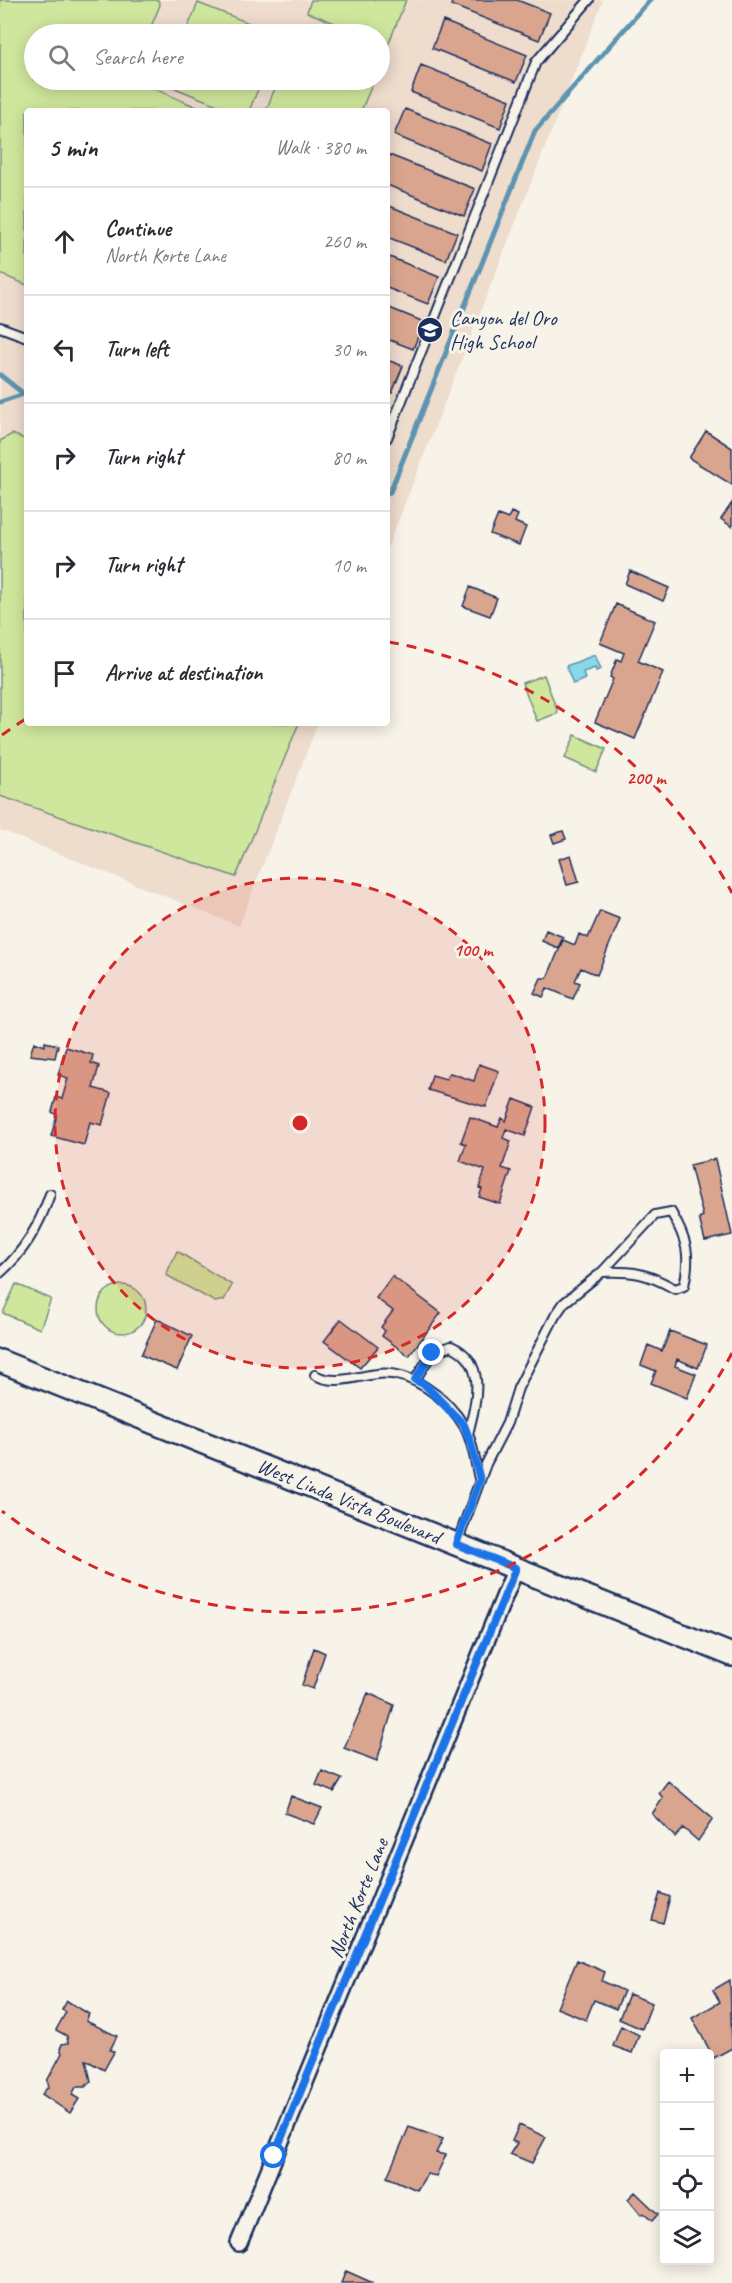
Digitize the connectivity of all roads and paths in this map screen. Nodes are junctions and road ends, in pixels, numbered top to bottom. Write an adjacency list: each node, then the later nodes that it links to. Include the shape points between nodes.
1 (590, 0): 4 (lane, via 536,62)
2 (0, 327): 3 (lane)
3 (24, 336)
4 (390, 430)
5 (50, 1194): 7 (lane, via 43,1215 16,1258)
6 (602, 1272): 6 (lane, via 656,1215 671,1212 684,1235 689,1263 684,1286 675,1289 633,1271); 12 (lane, via 564,1303 555,1316 518,1388 499,1442)
7 (0, 1273)
8 (0, 1361): 13 (street, West Linda Vista Boulevard)
9 (315, 1375): 10 (lane, via 325,1380 378,1374 404,1375)
10 (415, 1380): 11 (lane, via 425,1385 464,1425); 11 (lane, via 432,1353 451,1346 464,1352 474,1364 476,1381)
11 (467, 1436): 12 (lane)
12 (480, 1480): 13 (lane)
13 (456, 1544): 14 (street, West Linda Vista Boulevard)
14 (516, 1568): 15 (street, West Linda Vista Boulevard); 16 (street, North Korte Lane)
15 (732, 1655)
16 (239, 2243)

